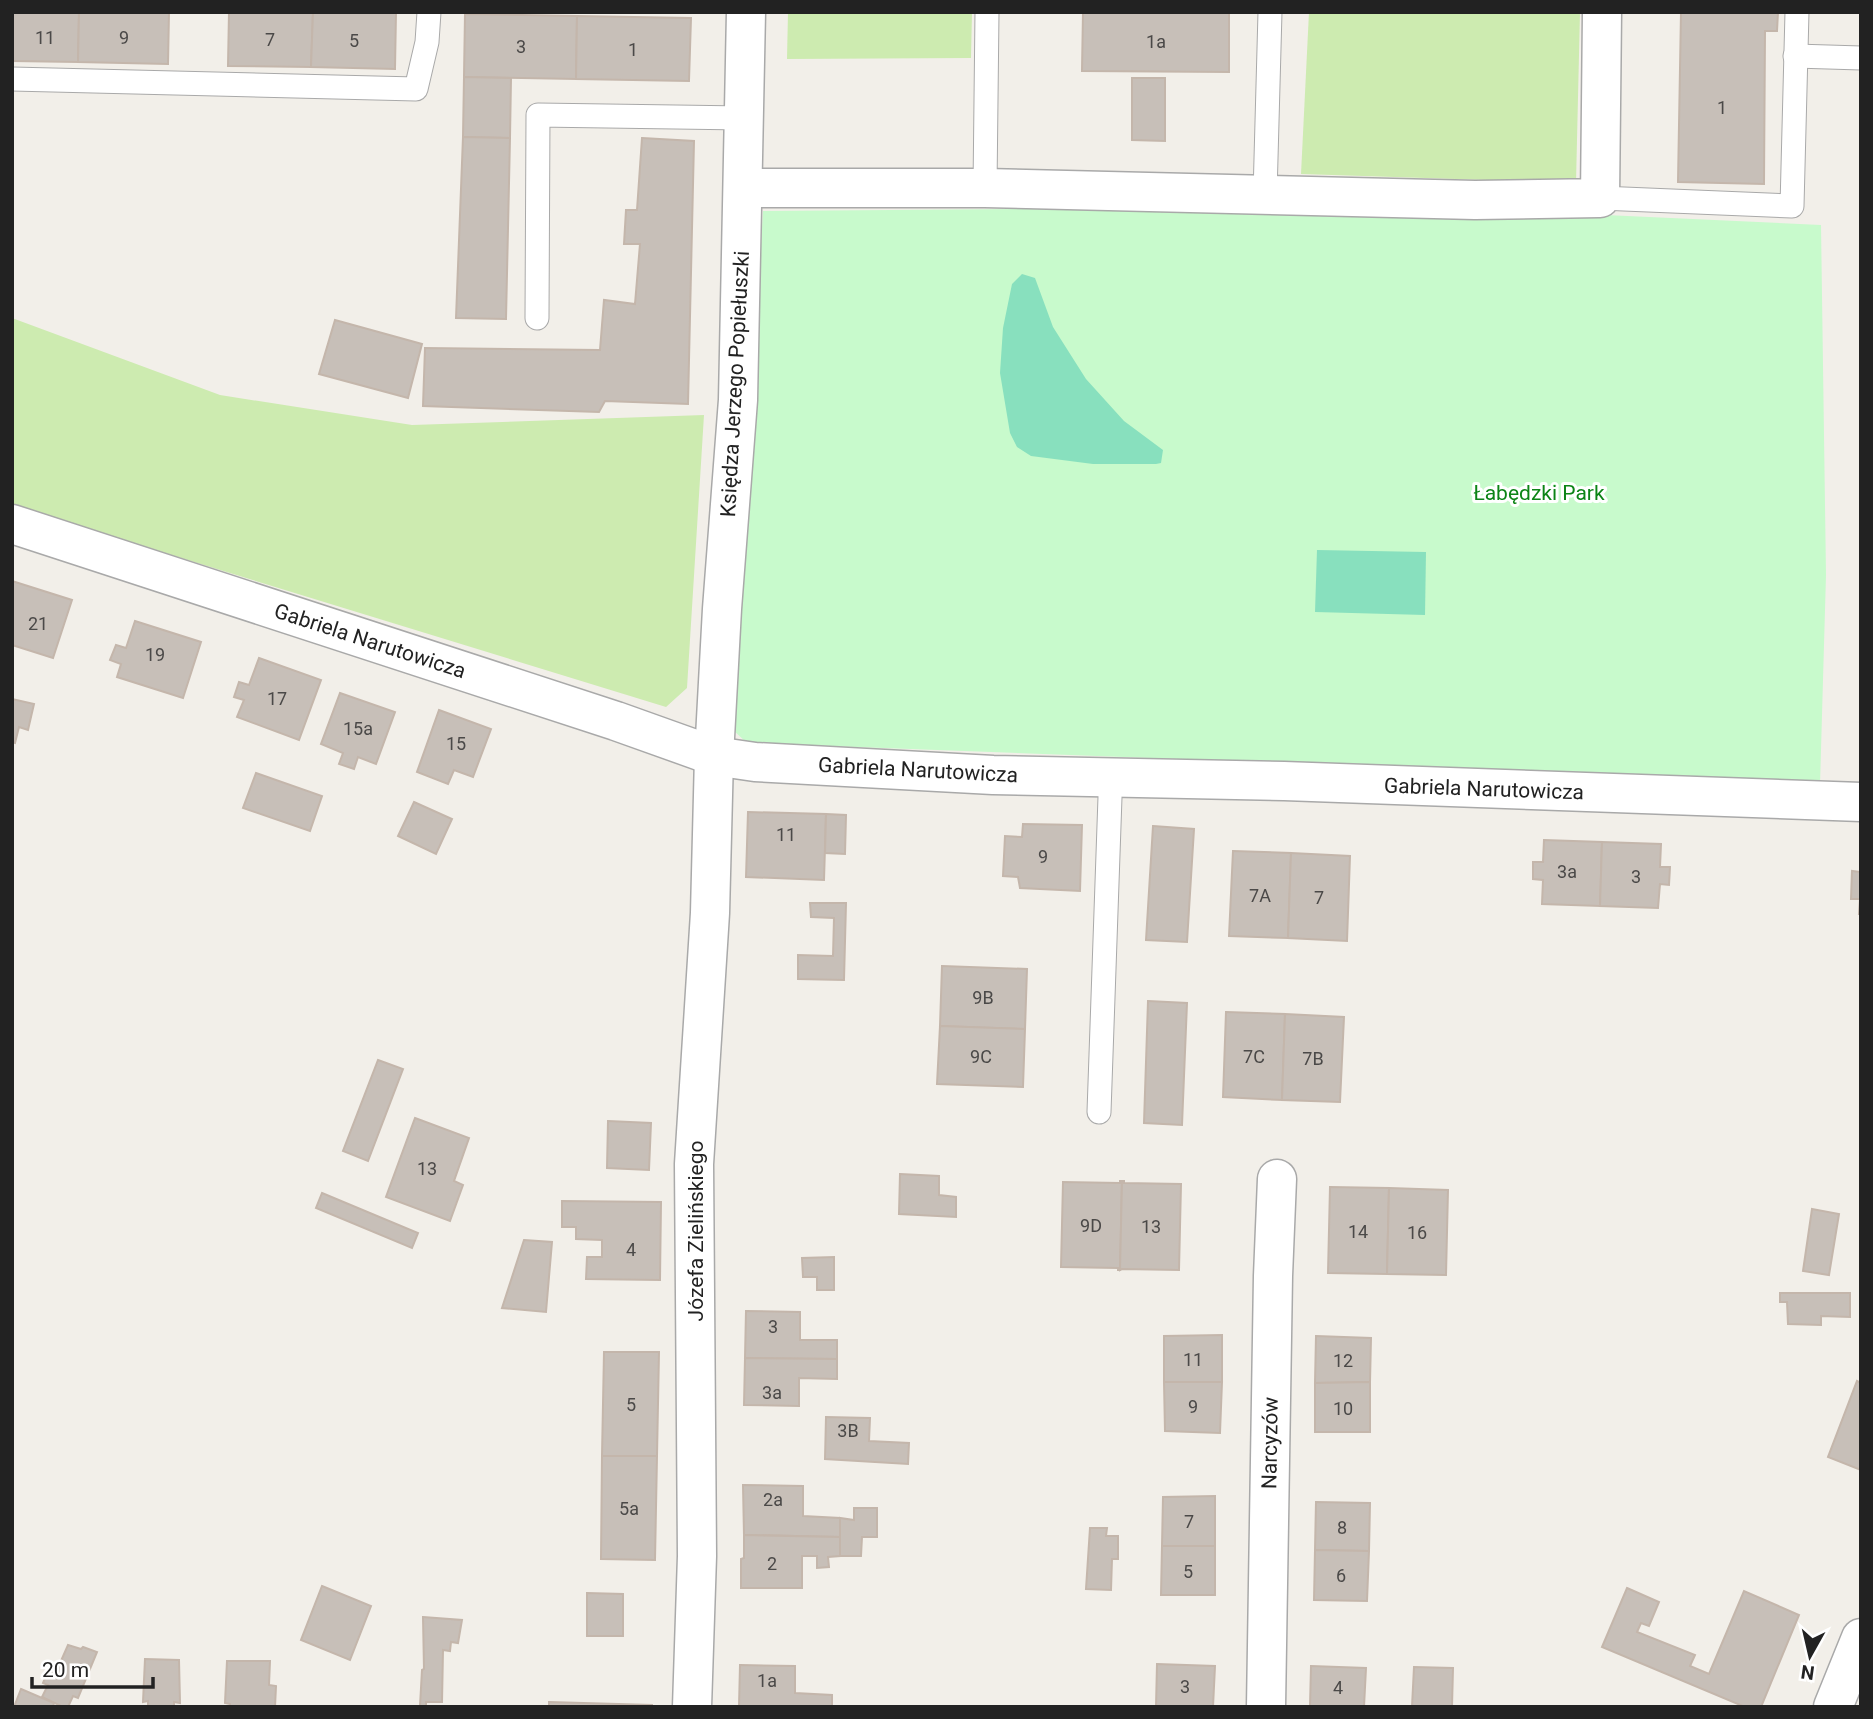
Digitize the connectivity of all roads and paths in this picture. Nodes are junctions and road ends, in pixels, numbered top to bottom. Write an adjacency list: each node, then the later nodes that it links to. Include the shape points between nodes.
1 (429, 12): 9 (lane, via 416,89)
2 (746, 12): 10 (street, Księdza Jerzego Popiełuszki)
3 (987, 12): 12 (lane)
4 (1270, 12): 13 (lane)
5 (1602, 12): 14 (street)
6 (1797, 12): 7 (lane)
7 (1796, 56): 8 (lane); 14 (lane, via 1792,206)
8 (1861, 58)
9 (12, 79)
10 (744, 118): 11 (street, Księdza Jerzego Popiełuszki); 15 (lane, via 538,116)
11 (743, 188): 12 (street); 17 (street, Księdza Jerzego Popiełuszki, via 738,400)
12 (985, 188): 13 (street)
13 (1265, 195): 14 (street)
14 (1600, 198)
15 (537, 318)
16 (12, 524): 17 (street, Gabriela Narutowicza)
17 (714, 756): 18 (street, Gabriela Narutowicza, via 755,762); 23 (street, Józefa Zielińskiego, via 710,913 694,1164 697,1556)
18 (1109, 778): 19 (street, Gabriela Narutowicza); 20 (lane)
19 (1861, 802)
20 (1099, 1112)
21 (1277, 1179): 24 (street, Narcyzów)
22 (1861, 1638): 25 (street)
23 (692, 1707)
24 (1266, 1707)
25 (1833, 1707)

